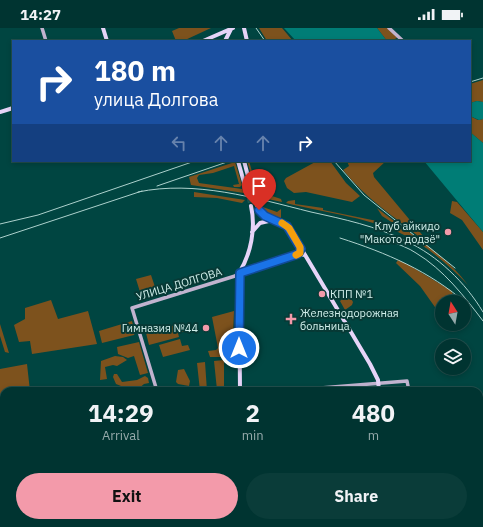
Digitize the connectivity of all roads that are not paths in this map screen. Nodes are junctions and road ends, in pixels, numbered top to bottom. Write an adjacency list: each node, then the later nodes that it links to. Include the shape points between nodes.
1 (42, 28): 6 (main road)
2 (103, 28): 7 (main road)
3 (233, 28): 8 (main road); 9 (main road)
4 (244, 28): 10 (main road)
5 (389, 28): 11 (main road)
6 (46, 40)
7 (107, 40)
8 (206, 40)
9 (225, 40)
10 (247, 40)
11 (402, 40)
12 (12, 108): 13 (main road)
13 (0, 112)
14 (238, 162): 16 (main road)
15 (244, 162): 17 (main road)
16 (247, 193)
17 (253, 195)
18 (251, 206): 21 (main road)
19 (257, 207): 20 (main road, via 262,214)
20 (277, 221): 21 (main road, via 260,223); 22 (main road, via 287,226)
21 (252, 233): 25 (main road)
22 (300, 247): 23 (main road, via 301,251); 24 (main road)
23 (298, 254): 24 (main road, УЛИЦА ДОЛГОВА); 26 (main road, УЛИЦА ДОЛГОВА)
24 (305, 255): 28 (main road)
25 (247, 261): 26 (main road, via 250,266); 27 (main road)
26 (256, 268): 27 (main road, УЛИЦА ДОЛГОВА)
27 (240, 273): 29 (main road, УЛИЦА ДОЛГОВА, via 132,308); 30 (main road)
28 (378, 382): 31 (main road); 32 (main road); 33 (main road, via 407,381)
29 (157, 387)
30 (240, 387)
31 (325, 387)
32 (379, 387)
33 (408, 387)

